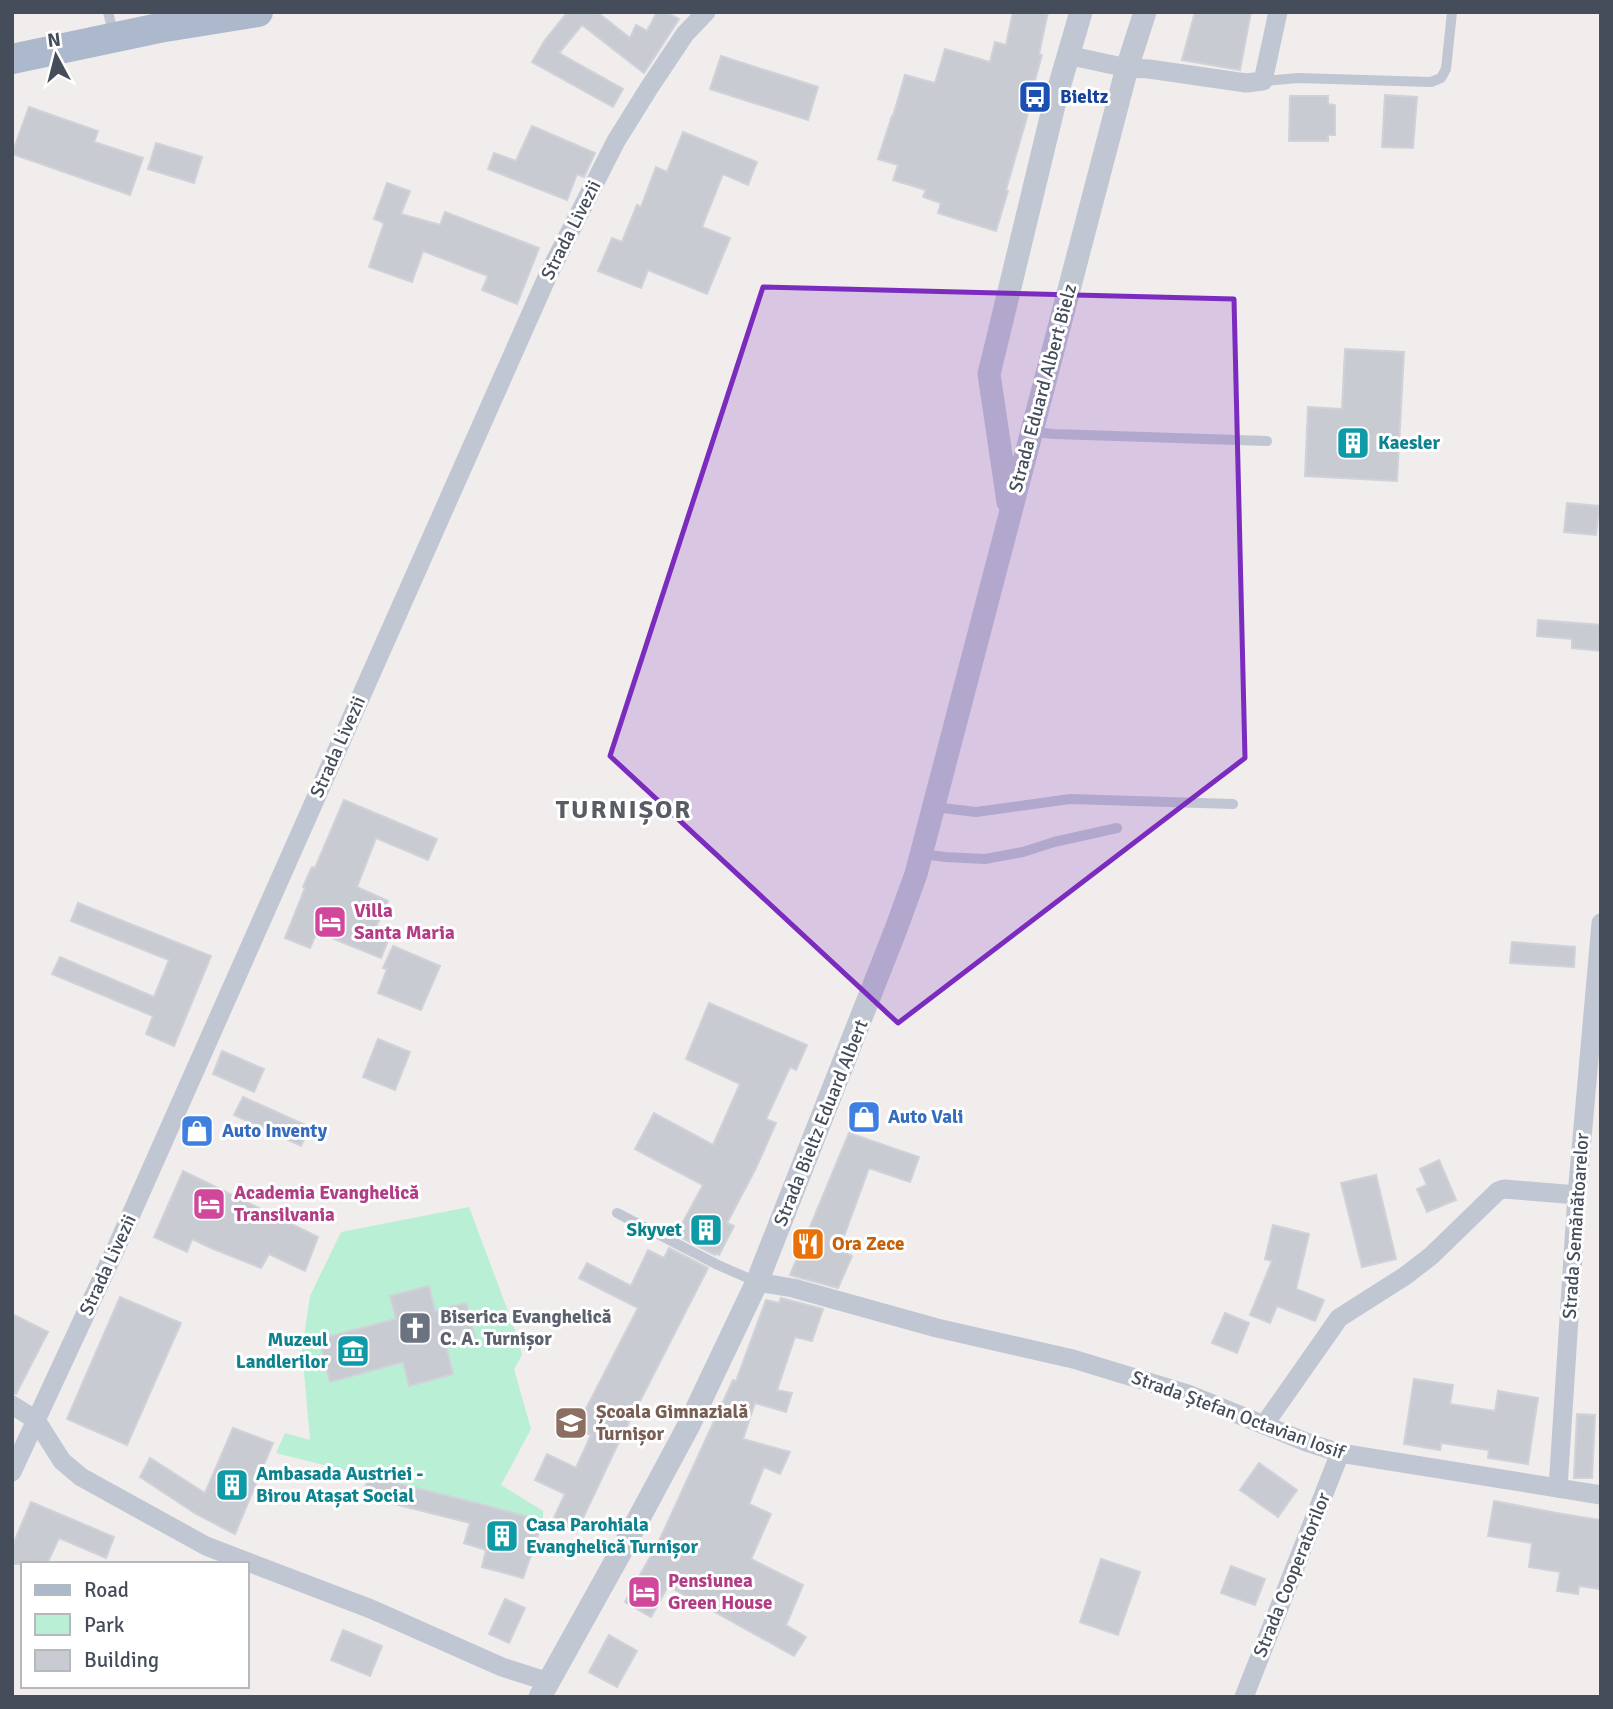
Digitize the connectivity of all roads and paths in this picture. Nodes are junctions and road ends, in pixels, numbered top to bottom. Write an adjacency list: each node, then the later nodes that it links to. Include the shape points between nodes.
1 (258, 12): 8 (main road, via 159,28)
2 (692, 12): 9 (street, Strada Livezii)
3 (706, 12): 9 (street, Strada Livezii)
4 (1081, 12): 10 (street, Strada Eduard Albert Bielz)
5 (1145, 12): 12 (street, Strada Eduard Albert Bielz)
6 (1278, 12): 13 (street)
7 (1452, 12): 13 (lane, via 1446,69 1441,78 1431,82)
8 (111, 24): 11 (main road)
9 (685, 34): 26 (street, Strada Livezii, via 616,141 548,275)
10 (1067, 55): 12 (street); 16 (street, Strada Eduard Albert Bielz, via 989,374)
11 (12, 60)
12 (1127, 68): 13 (street, via 1246,83); 14 (street, Strada Eduard Albert Bielz)
13 (1263, 81)
14 (1032, 432): 15 (lane); 16 (street, Strada Eduard Albert Bielz)
15 (1267, 440)
16 (1010, 512): 18 (street, Strada Bieltz Eduard Albert)
17 (1233, 804): 18 (lane, via 1070,799 976,812)
18 (934, 807): 20 (street, Strada Bieltz Eduard Albert)
19 (1117, 828): 20 (lane, via 985,859)
20 (921, 854): 24 (street, Strada Bieltz Eduard Albert, via 853,1042)
21 (1601, 923): 22 (street, Strada Semănătoarelor)
22 (1577, 1195): 27 (street, via 1498,1191 1431,1256 1339,1318); 30 (street, Strada Semănătoarelor)
23 (617, 1213): 24 (lane)
24 (757, 1282): 27 (street, Strada Ștefan Octavian Iosif, via 1073,1359 1188,1394); 34 (street, Strada Bieltz Eduard Albert, via 689,1425)
25 (12, 1405): 26 (street)
26 (36, 1420): 29 (street, Strada Livezii); 33 (street, via 62,1461 81,1476 206,1546)
27 (1264, 1424): 28 (street, Strada Ștefan Octavian Iosif)
28 (1340, 1453): 30 (street, Strada Ștefan Octavian Iosif); 35 (street, Strada Cooperatorilor)
29 (12, 1472)
30 (1558, 1488): 31 (street, Strada Ștefan Octavian Iosif)
31 (1601, 1495)
32 (248, 1562): 34 (street, via 371,1609)
33 (248, 1562)
34 (545, 1689)
35 (1244, 1697)

